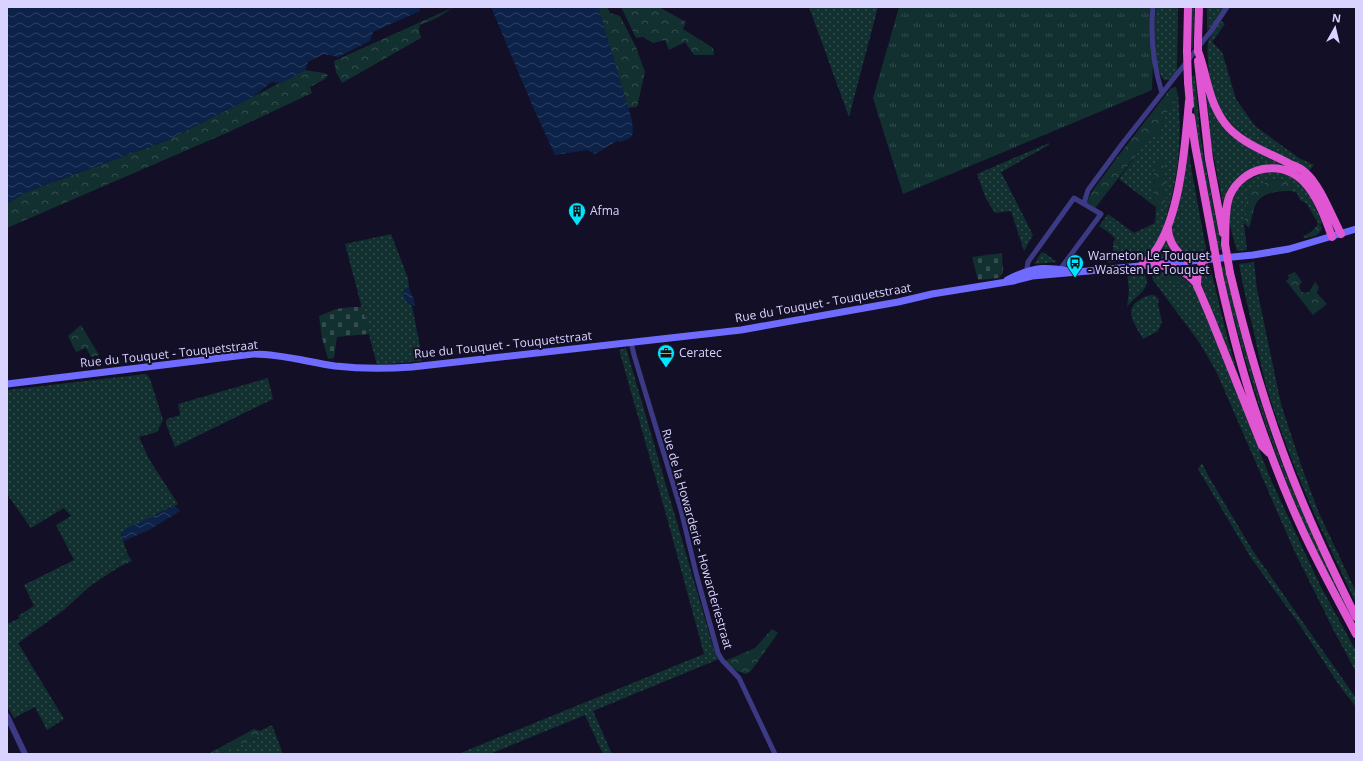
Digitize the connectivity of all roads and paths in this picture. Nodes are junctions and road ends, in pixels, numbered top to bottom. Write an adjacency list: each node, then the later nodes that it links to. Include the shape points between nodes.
1 (1153, 7): 6 (street, via 1152,53)
2 (1188, 7): 7 (highway, bridge)
3 (1199, 7): 5 (highway, bridge)
4 (1227, 7): 6 (street)
5 (1198, 51): 11 (highway, via 1209,91 1224,122 1246,142 1306,173 1321,195); 13 (highway, via 1209,159)
6 (1162, 93): 8 (street, via 1088,190)
7 (1190, 101): 9 (highway, via 1183,164); 24 (highway, bridge, via 1195,145 1229,321)
8 (1084, 203): 18 (street, via 1101,214); 20 (street, via 1074,198 1028,262)
9 (1168, 226): 15 (highway, via 1172,246); 17 (highway, via 1156,251)
10 (1356, 230): 11 (main road, Rue du Touquet - Touquetstraat)
11 (1341, 234): 12 (main road, Rue du Touquet - Touquetstraat)
12 (1332, 237): 13 (highway, via 1305,182 1289,171 1269,168 1257,170 1246,176 1237,184 1230,196); 14 (main road, Rue du Touquet - Touquetstraat, via 1289,249)
13 (1225, 244): 25 (highway, bridge, via 1249,349 1266,404 1316,534)
14 (1206, 259): 15 (main road, Rue du Touquet - Touquetstraat); 21 (highway, via 1198,272)
15 (1188, 261): 16 (main road, Rue du Touquet - Touquetstraat)
16 (1155, 264): 17 (main road, Rue du Touquet - Touquetstraat); 21 (highway, via 1178,269 1188,275)
17 (1142, 265): 19 (main road, Rue du Touquet - Touquetstraat)
18 (1061, 268): 19 (main road, Rue du Touquet - Touquetstraat); 20 (main road, Rue du Touquet - Touquetstraat, via 1047,268)
19 (1076, 272): 20 (main road, Rue du Touquet - Touquetstraat)
20 (1030, 274): 22 (main road, Rue du Touquet - Touquetstraat, via 999,283 762,327)
21 (1197, 286): 24 (highway, via 1262,446)
22 (631, 342): 23 (main road, Rue du Touquet - Touquetstraat, via 384,368 343,367 276,355 247,354); 29 (street, Rue de la Howarderie - Howarderiestraat, via 681,510 718,653 739,678)
23 (7, 384)
24 (1272, 457): 26 (highway, via 1312,549)
25 (1356, 617)
26 (1356, 634)
27 (7, 716): 28 (street)
28 (25, 754)
29 (775, 754)

